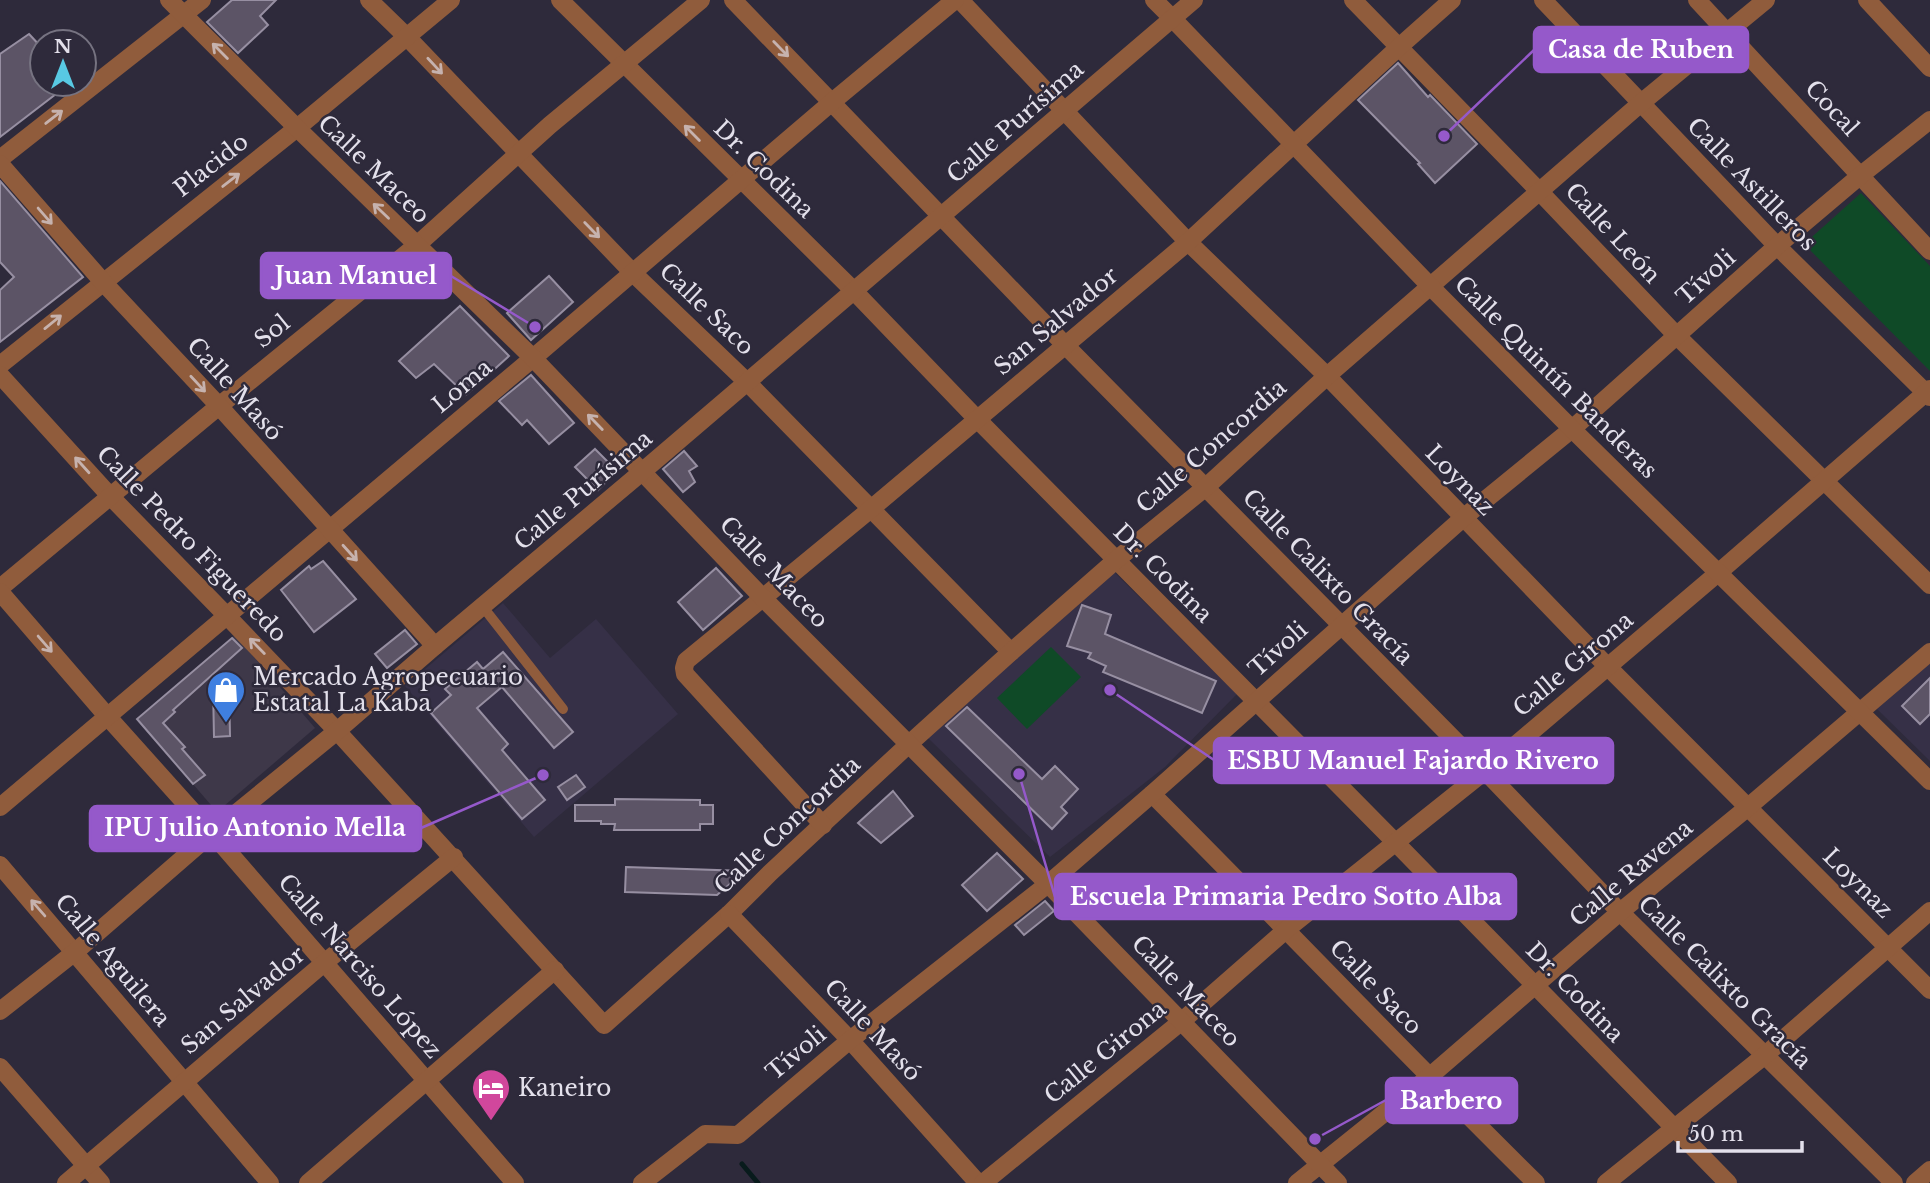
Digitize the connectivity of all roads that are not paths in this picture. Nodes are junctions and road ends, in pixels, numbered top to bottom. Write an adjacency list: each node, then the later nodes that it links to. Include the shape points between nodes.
1 (169, 0): 17 (street, Calle Maceo)
2 (202, 0): 17 (street)
3 (369, 0): 20 (street, Calle Saco)
4 (451, 0): 20 (street, Placido)
5 (560, 0): 22 (street, Dr. Codina)
6 (701, 0): 22 (street, Sol)
7 (733, 0): 24 (street, Calle Calixto Gracía, one-way to 24)
8 (957, 0): 24 (street, Loma); 26 (street, Loynaz)
9 (1154, 0): 18 (street, Calle Quintín Banderas)
10 (1194, 0): 18 (street, Calle Purísima)
11 (1353, 0): 21 (street, Calle León)
12 (1452, 0): 21 (street, San Salvador)
13 (1543, 0): 25 (street, Calle Astilleros)
14 (1697, 0): 19 (street, Cocal)
15 (1766, 0): 19 (street, Calle Concordia)
16 (1867, 0): 23 (street)
17 (184, 15): 28 (street, Calle Maceo, one-way to 17); 31 (street, one-way to 17)
18 (1172, 19): 26 (street, Calle Purísima); 29 (street, Calle Quintín Banderas)
19 (1728, 32): 25 (street, Calle Concordia); 32 (street, Cocal)
20 (407, 37): 28 (street, Placido); 30 (street, Calle Saco, one-way to 30)
21 (1399, 47): 29 (street, San Salvador); 34 (street, Calle León)
22 (624, 64): 30 (street, Sol); 33 (street, Dr. Codina, one-way to 22)
23 (1930, 68)
24 (832, 102): 33 (street, Loma); 35 (street, Calle Calixto Gracía)
25 (1642, 103): 34 (street, Calle Concordia); 38 (street, Calle Astilleros)
26 (1066, 111): 35 (street, Calle Purísima); 36 (street, Loynaz)
27 (1930, 120): 32 (street, Tívoli)
28 (297, 128): 37 (street, Calle Maceo, one-way to 28); 41 (street, Placido, one-way to 28)
29 (1293, 144): 36 (street, San Salvador); 42 (street, Calle Quintín Banderas)
30 (518, 155): 37 (street, Sol); 40 (street, Calle Saco, one-way to 40)
31 (0, 162): 41 (street, Calle Masó, one-way to 41)
32 (1861, 175): 38 (street, Tívoli); 39 (street, Cocal)
33 (741, 181): 40 (street, Loma); 43 (street, Dr. Codina)
34 (1540, 192): 42 (street, Calle Concordia); 44 (street, Calle León)
35 (942, 217): 43 (street, Calle Purísima); 45 (street, Calle Calixto Gracía)
36 (1188, 242): 45 (street, San Salvador); 49 (street, Loynaz)
37 (417, 245): 46 (street, Calle Maceo); 52 (street, Sol)
38 (1777, 246): 44 (street, Tívoli); 51 (street, Calle Astilleros)
39 (1930, 251)
40 (633, 272): 46 (street, Loma); 50 (street, Calle Saco)
41 (103, 282): 47 (street, Placido, one-way to 41); 52 (street, Calle Masó, one-way to 52)
42 (1431, 287): 49 (street, Calle Concordia); 54 (street, Calle Quintín Banderas)
43 (853, 290): 50 (street, Calle Purísima); 53 (street, Dr. Codina)
44 (1677, 336): 54 (street, Tívoli); 56 (street, Calle León)
45 (1066, 345): 53 (street, San Salvador); 57 (street, Calle Calixto Gracía)
46 (533, 358): 55 (street, Calle Maceo, one-way to 46); 61 (street, Loma)
47 (0, 365)
48 (0, 375): 58 (street, Calle Pedro Figueredo, one-way to 48)
49 (1327, 376): 57 (street, Calle Concordia); 60 (street, Loynaz)
50 (747, 382): 55 (street, Calle Purísima); 59 (street, Calle Saco)
51 (1929, 393): 56 (street, Calle Girona)
52 (219, 406): 58 (street, Sol); 61 (street, Calle Masó)
53 (977, 419): 59 (street, San Salvador); 62 (street, Dr. Codina)
54 (1572, 429): 60 (street, Tívoli); 63 (street, Calle Quintín Banderas)
55 (643, 471): 66 (street, Calle Maceo); 67 (street, Calle Purísima)
56 (1823, 481): 63 (street, Calle Girona); 64 (street, Calle León)
57 (1206, 487): 62 (street, Calle Concordia); 69 (street, Calle Calixto Gracía)
58 (111, 497): 65 (street, Sol); 68 (street, Calle Pedro Figueredo)
59 (872, 508): 66 (street, San Salvador); 71 (street, Calle Saco)
60 (1463, 518): 69 (street, Tívoli); 73 (street, Loynaz)
61 (330, 530): 68 (street, Loma); 70 (street, Calle Masó, one-way to 70)
62 (1116, 560): 71 (street, Calle Concordia); 74 (street, Dr. Codina)
63 (1718, 573): 73 (street, Calle Girona); 76 (street, Calle Quintín Banderas)
64 (1930, 585)
65 (0, 590): 77 (street, Calle Narciso López, one-way to 77)
66 (762, 598): 79 (street, Calle Maceo); 85 (street, San Salvador, via 686,661 685,674)
67 (483, 607): 70 (street, Calle Purísima); 75 (lane)
68 (227, 615): 77 (street, Loma); 78 (street, Calle Pedro Figueredo, one-way to 68)
69 (1341, 625): 74 (street, Tívoli); 80 (street, Calle Calixto Gracía)
70 (435, 646): 78 (street, Calle Purísima)
71 (1011, 652): 79 (street, Calle Concordia)
72 (1930, 652): 76 (street, Calle Ravena)
73 (1607, 666): 80 (street, Calle Girona); 84 (street, Loynaz)
74 (1256, 701): 82 (street, Tívoli); 87 (street, Dr. Codina)
75 (563, 709)
76 (1860, 711): 81 (street, Calle Quintín Banderas); 84 (street, Calle Ravena)
77 (107, 716): 83 (street, Loma); 86 (street, Calle Narciso López)
78 (337, 731): 86 (street, Calle Purísima); 88 (street, Calle Pedro Figueredo)
79 (909, 744): 85 (street, Calle Concordia); 90 (street, Calle Maceo)
80 (1485, 771): 87 (street, Calle Girona); 92 (street, Calle Calixto Gracía)
81 (1930, 781)
82 (1152, 794): 90 (street, Tívoli); 94 (street, Calle Saco)
83 (0, 807)
84 (1747, 808): 92 (street, Calle Ravena); 95 (street, Loynaz)
85 (823, 825): 93 (street, Calle Concordia)
86 (212, 833): 96 (street, Calle Purísima); 97 (street, Calle Narciso López)
87 (1396, 843): 94 (street, Calle Girona); 99 (street, Dr. Codina)
88 (454, 857): 97 (street, San Salvador); 98 (street, Calle Pedro Figueredo)
89 (0, 865): 96 (street, Calle Aguilera, one-way to 89)
90 (1048, 884): 102 (street, Calle Maceo); 104 (street, Tívoli)
91 (1930, 911): 95 (street)
92 (1620, 912): 99 (street, Calle Ravena); 105 (street, Calle Calixto Gracía)
93 (729, 914): 103 (street, Calle Concordia); 104 (street, Calle Masó)
94 (1287, 929): 102 (street, Calle Girona); 107 (street, Calle Saco)
95 (1888, 947): 100 (street, Loynaz); 105 (street)
96 (75, 952): 101 (street, Calle Purísima); 109 (street, Calle Aguilera)
97 (324, 963): 108 (street, Calle Narciso López); 109 (street, San Salvador)
98 (555, 970): 103 (street, Calle Pedro Figueredo); 108 (street)
99 (1535, 986): 107 (street, Calle Ravena); 110 (street, Dr. Codina)
100 (1930, 990)
101 (0, 1011)
102 (1182, 1021): 111 (street, Calle Maceo); 120 (street, Calle Girona)
103 (604, 1025)
104 (850, 1040): 119 (street, Tívoli, via 738,1135 705,1134); 120 (street, Calle Masó)
105 (1764, 1056): 110 (street); 126 (street, Calle Calixto Gracía)
106 (0, 1067): 112 (street)
107 (1429, 1077): 111 (street, Calle Ravena); 123 (street, Calle Saco)
108 (427, 1081): 117 (street); 118 (street, Calle Narciso López)
109 (184, 1082): 112 (street, San Salvador); 116 (street, Calle Aguilera)
110 (1674, 1128): 124 (street); 125 (street, Dr. Codina)
111 (1319, 1164): 121 (street, Calle Ravena); 122 (street, Calle Maceo)
112 (87, 1165): 114 (street, San Salvador); 115 (street)
113 (1930, 1170): 127 (street)
114 (66, 1183)
115 (101, 1183)
116 (271, 1183)
117 (308, 1183)
118 (515, 1183)
119 (642, 1183)
120 (980, 1183)
121 (1297, 1183)
122 (1338, 1183)
123 (1536, 1183)
124 (1606, 1183)
125 (1728, 1183)
126 (1894, 1183)
127 (1915, 1183)

